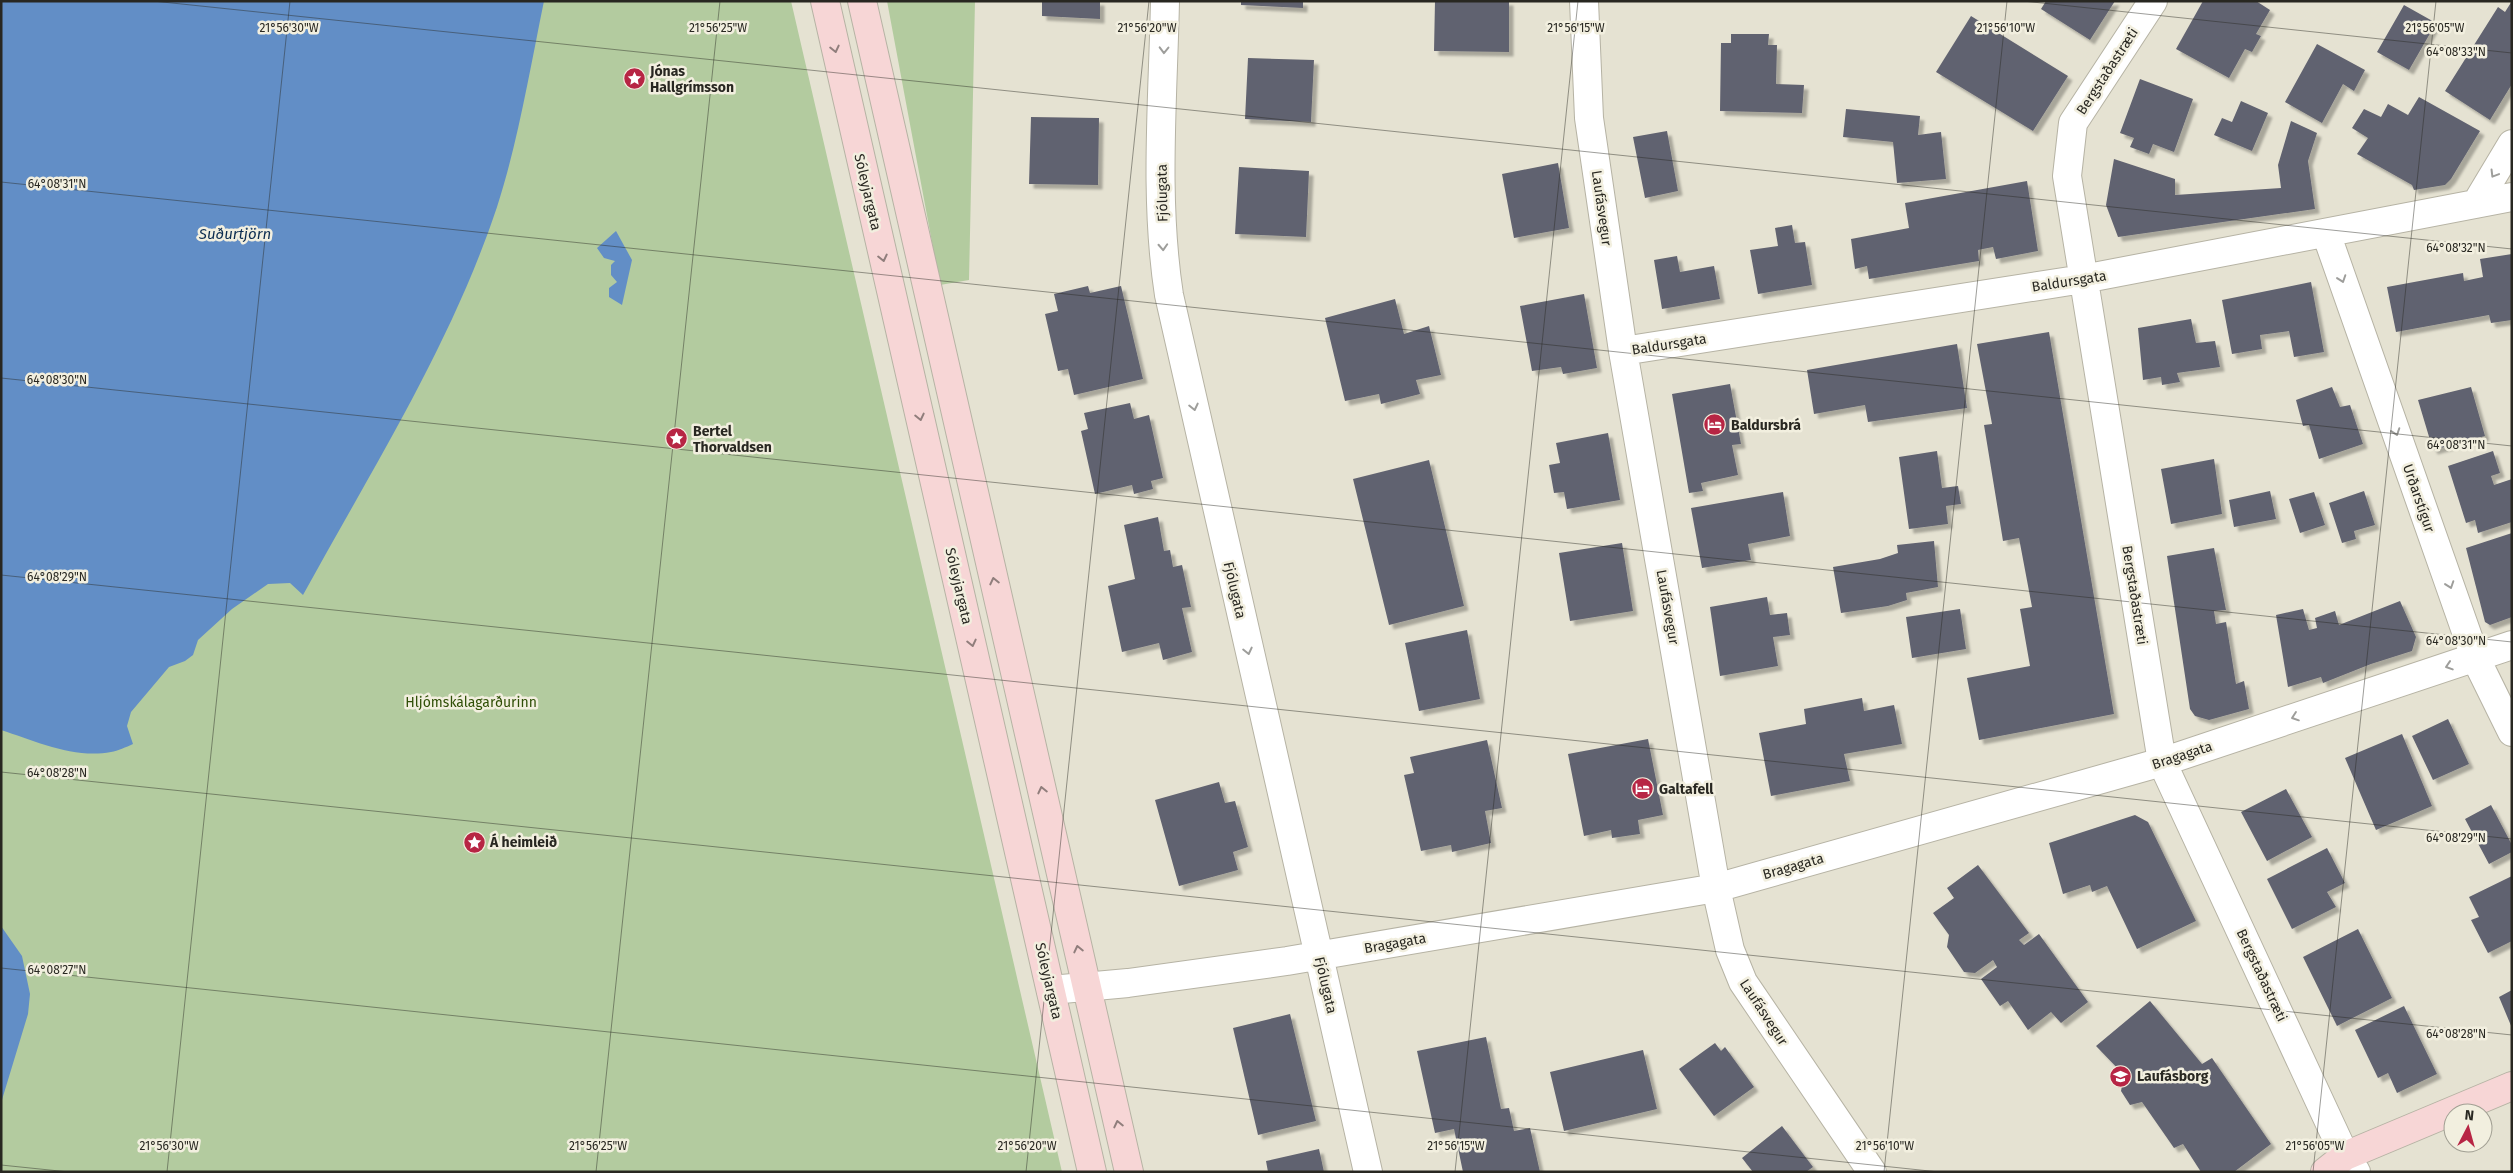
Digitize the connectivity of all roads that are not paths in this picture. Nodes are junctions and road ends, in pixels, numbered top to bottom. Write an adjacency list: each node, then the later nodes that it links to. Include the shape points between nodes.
1 (824, 1): 19 (main road, Sóleyjargata, one-way to 19)
2 (862, 1): 18 (main road, one-way to 2)
3 (1165, 1): 17 (street, Fjólugata, one-way to 17, via 1161,187 1169,295)
4 (1584, 1): 11 (street, Laufásvegur, via 1589,118)
5 (2153, 1): 10 (street, Bergstaðastræti, via 2074,123 2067,176)
6 (2512, 144): 8 (street, one-way to 8)
7 (2512, 197): 8 (street, Baldursgata)
8 (2476, 204): 9 (street, Baldursgata)
9 (2326, 233): 10 (street, Baldursgata); 13 (street, Urðarstígur, one-way to 13)
10 (2083, 279): 11 (street, Baldursgata); 15 (street, Bergstaðastræti)
11 (1623, 351): 16 (street, Laufásvegur)
12 (2512, 645): 13 (street, Bragagata)
13 (2475, 657): 14 (street, Urðarstígur); 15 (street, Bragagata, one-way to 15)
14 (2512, 732)
15 (2162, 762): 16 (street, Bragagata); 21 (street, Bergstaðastræti)
16 (1716, 888): 17 (street, Bragagata); 25 (street, Laufásvegur, via 1730,950 1743,982)
17 (1319, 956): 18 (street, Bragagata); 24 (street, Fjólugata)
18 (1087, 987): 19 (street, Bragagata); 23 (main road, one-way to 18)
19 (1051, 990): 22 (main road, Sóleyjargata)
20 (2512, 1086): 21 (main road)
21 (2342, 1166)
22 (1092, 1172)
23 (1129, 1172)
24 (1368, 1172)
25 (1872, 1172)

